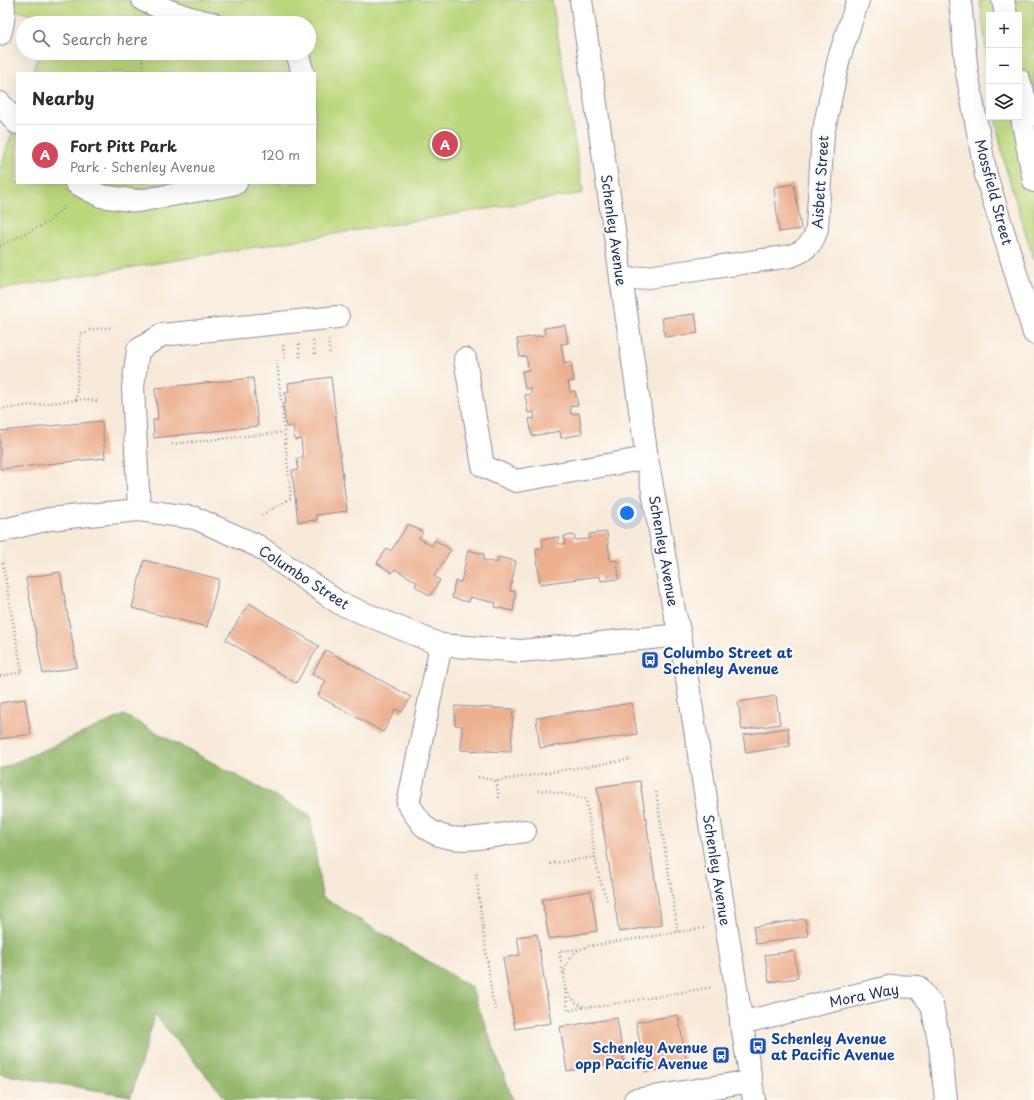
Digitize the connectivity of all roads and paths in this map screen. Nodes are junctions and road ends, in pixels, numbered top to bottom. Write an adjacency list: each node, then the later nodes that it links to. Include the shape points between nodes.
1 (3, 0): 9 (street, via 5,12)
2 (143, 0): 8 (street)
3 (581, 0): 23 (street, Schenley Avenue)
4 (858, 0): 23 (street, Aisbett Street, via 839,58 822,134 817,228 811,243 803,251 791,256)
5 (960, 0): 26 (street, Mossfield Street, via 967,74 986,176)
6 (1003, 0): 7 (street)
7 (1005, 12)
8 (183, 16)
9 (0, 34)
10 (141, 60): 12 (path)
11 (299, 60): 13 (street)
12 (144, 72)
13 (303, 72)
14 (1020, 84): 16 (street)
15 (0, 103): 18 (street)
16 (1034, 114)
17 (1022, 118): 19 (street)
18 (16, 122)
19 (1034, 181)
20 (232, 184): 21 (street, via 138,201 101,196)
21 (84, 187): 22 (path, via 49,222)
22 (0, 246)
23 (621, 281): 42 (street, Schenley Avenue)
24 (338, 317): 43 (street, via 162,335 138,350 133,387)
25 (112, 327): 37 (path, via 81,333)
26 (1034, 333)
27 (328, 339): 31 (path)
28 (298, 340): 33 (path)
29 (313, 341): 32 (path)
30 (283, 344): 36 (path)
31 (330, 355)
32 (315, 356)
33 (300, 358)
34 (465, 359): 42 (street, via 483,466 516,481)
35 (277, 360): 40 (path)
36 (285, 360)
37 (76, 400): 38 (path); 39 (path)
38 (97, 401)
39 (0, 409)
40 (284, 432): 41 (path); 44 (path, via 291,498)
41 (172, 444)
42 (647, 458): 47 (street, Schenley Avenue)
43 (139, 510): 45 (street, Columbo Street, via 49,519); 48 (street, Columbo Street, via 195,518 209,524 258,546 339,603)
44 (262, 515)
45 (0, 531)
46 (2, 560): 49 (path, via 22,672)
47 (680, 635): 48 (street, Columbo Street, via 521,652); 69 (street, Schenley Avenue)
48 (441, 645): 56 (street, via 408,804 424,826 441,836 461,840)
49 (0, 676)
50 (632, 759): 52 (path)
51 (478, 777): 52 (path)
52 (496, 781): 55 (path)
53 (538, 791): 57 (path, via 546,790 586,799)
54 (656, 792): 62 (path)
55 (499, 798)
56 (525, 831)
57 (595, 857): 58 (path); 60 (path)
58 (549, 864)
59 (476, 874): 68 (path, via 492,997)
60 (607, 900)
61 (706, 928): 62 (path)
62 (678, 932): 63 (path)
63 (580, 949): 64 (path, via 571,955); 64 (path, via 559,951)
64 (563, 974): 65 (path)
65 (564, 985): 67 (path, via 576,1002); 67 (path, via 568,1011)
66 (716, 987): 67 (path)
67 (586, 1007)
68 (497, 1012)
69 (741, 1023): 70 (street, Schenley Avenue); 72 (street, Mora Way, via 893,986 918,987 932,1005)
70 (752, 1091): 71 (street)
71 (635, 1100)
72 (946, 1100)

